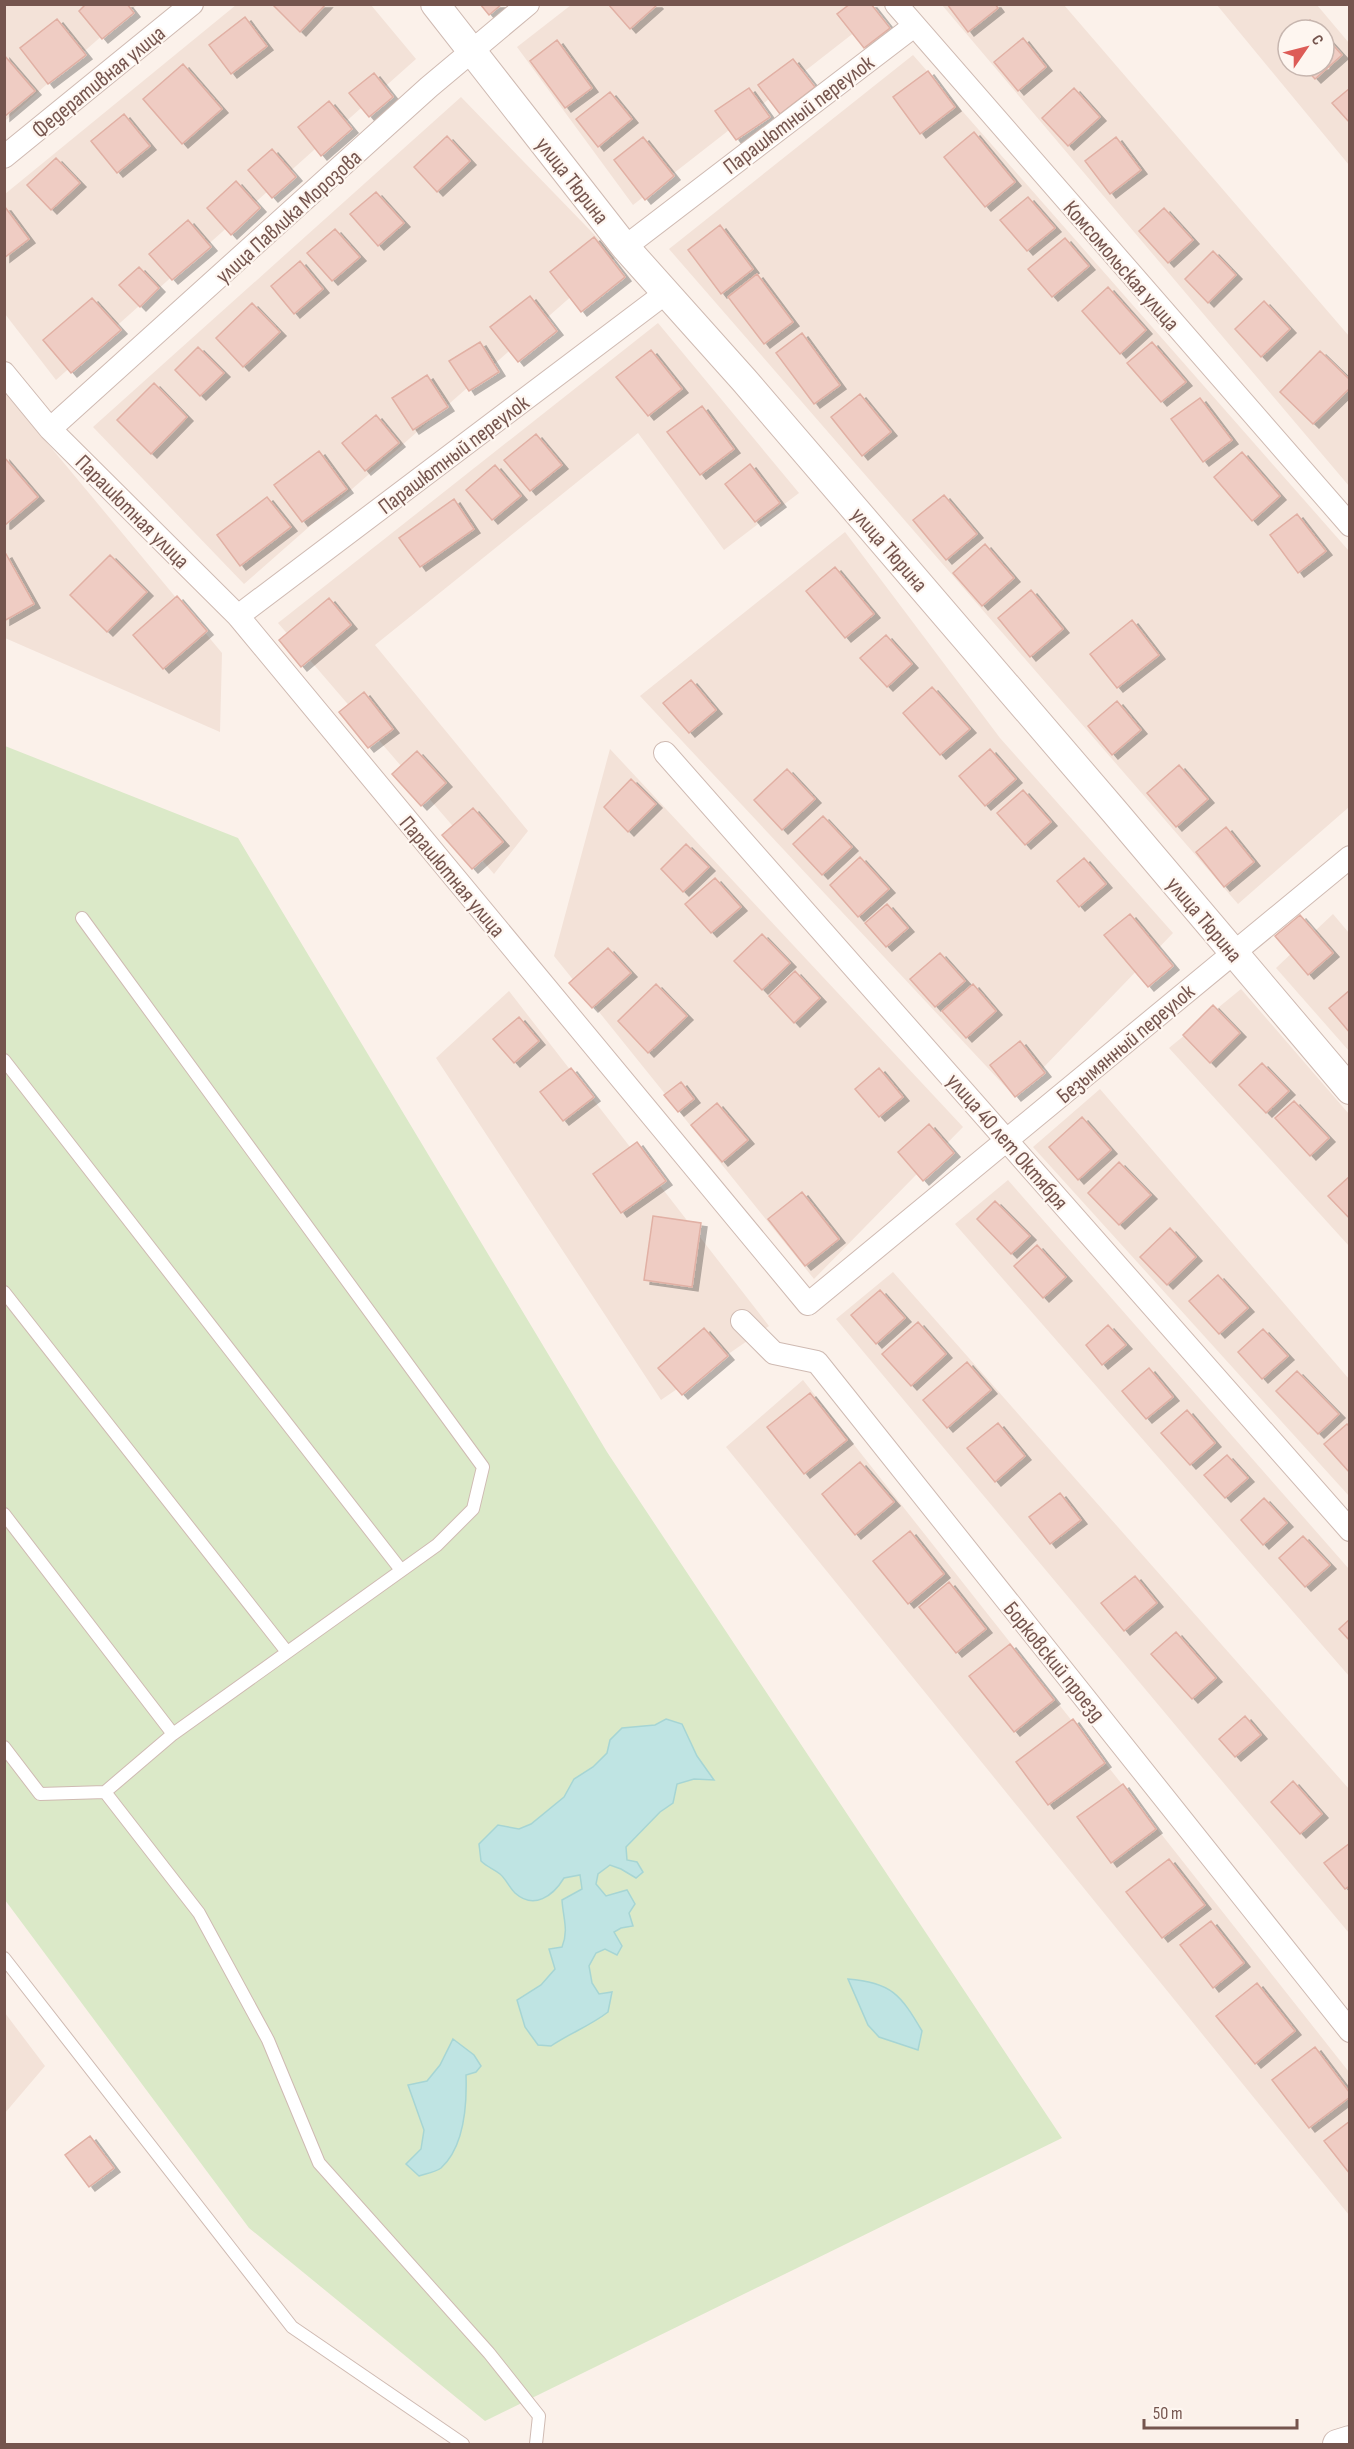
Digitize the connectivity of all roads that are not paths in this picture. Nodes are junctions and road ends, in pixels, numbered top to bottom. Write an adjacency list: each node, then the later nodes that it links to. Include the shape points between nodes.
1 (192, 4): 7 (street, Федеративная улица)
2 (435, 4): 6 (street, улица Тюрина)
3 (528, 4): 6 (street, улица Павлика Морозова)
4 (896, 4): 5 (street, Комсомольская улица)
5 (914, 26): 8 (street, Парашютный переулок); 12 (street, Комсомольская улица)
6 (472, 50): 8 (street, улица Тюрина); 11 (street, улица Павлика Морозова)
7 (4, 157)
8 (625, 247): 9 (street, улица Тюрина)
9 (667, 292): 13 (street, Парашютный переулок); 17 (street, улица Тюрина)
10 (4, 373): 11 (street, Парашютная улица)
11 (50, 429): 13 (street, Парашютная улица)
12 (1350, 525)
13 (238, 616): 21 (street, Парашютная улица, via 808,1304)
14 (665, 753): 20 (street, улица 40 лет Октября)
15 (1350, 857): 17 (street, Безымянный переулок)
16 (82, 918): 26 (lane, via 483,1467 473,1509 437,1545)
17 (1233, 953): 19 (street, улица Тюрина); 20 (street, Безымянный переулок)
18 (4, 1060): 26 (lane)
19 (1350, 1090)
20 (1007, 1141): 21 (street, Безымянный переулок); 25 (street, улица 40 лет Октября)
21 (899, 1228)
22 (4, 1292): 27 (lane)
23 (742, 1321): 32 (street, Борковский проезд, via 774,1353 817,1362)
24 (4, 1514): 28 (lane)
25 (1350, 1530)
26 (401, 1570): 27 (lane)
27 (287, 1652): 28 (lane)
28 (172, 1734): 30 (lane)
29 (4, 1747): 30 (lane, via 40,1794)
30 (105, 1792): 35 (lane, via 198,1912 268,2040 318,2163 489,2353 539,2416)
31 (4, 1958): 34 (lane, via 292,2327)
32 (1350, 2031)
33 (1350, 2440): 36 (street)
34 (463, 2445)
35 (536, 2445)
36 (1337, 2445)

